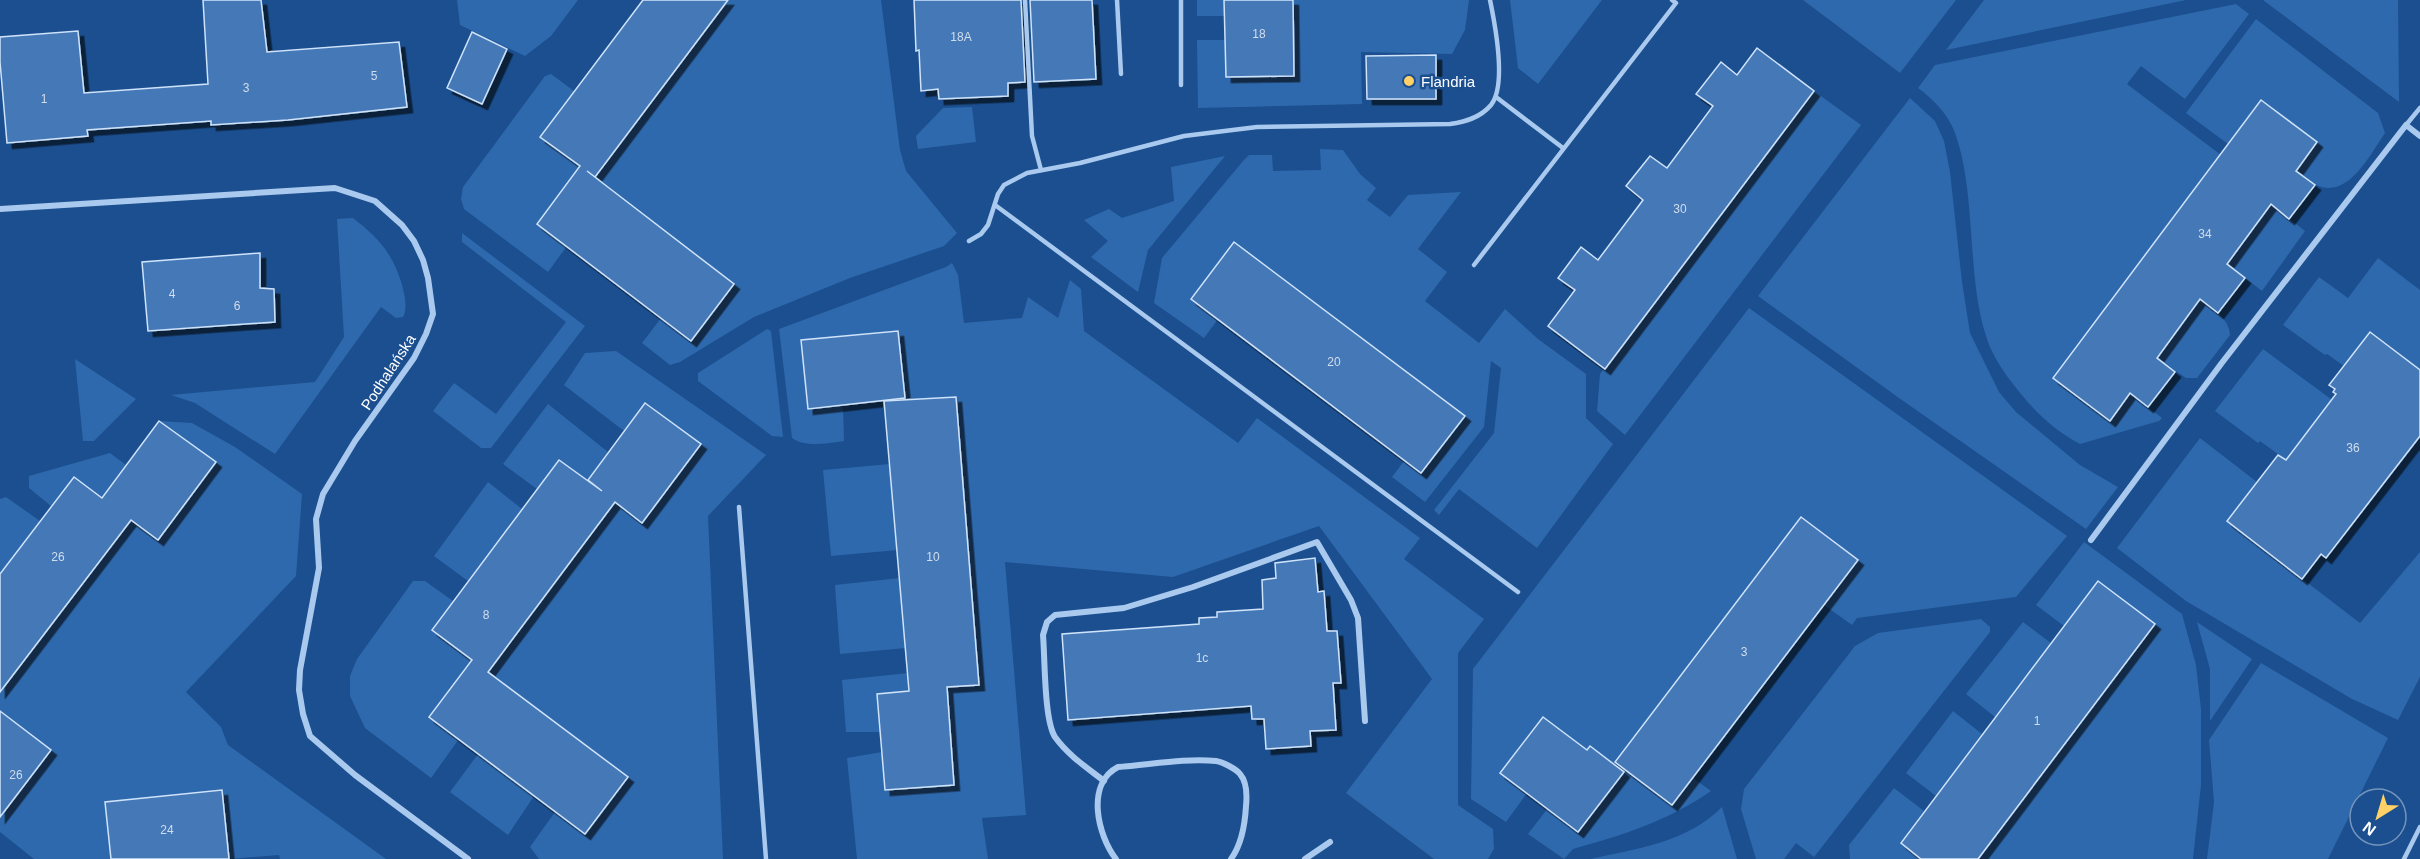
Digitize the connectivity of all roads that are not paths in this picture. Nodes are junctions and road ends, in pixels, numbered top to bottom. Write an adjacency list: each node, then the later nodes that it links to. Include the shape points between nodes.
1 (1025, 0): 13 (lane, via 1032,135)
2 (1117, 0): 6 (lane)
3 (1181, 0): 7 (lane)
4 (1490, 0): 8 (lane, via 1498,63)
5 (1672, 0): 12 (lane, via 1676,3)
6 (1121, 74)
7 (1181, 85)
8 (1496, 97): 12 (lane); 13 (lane, via 1492,105 1466,122 1257,127 1184,136)
9 (2420, 108): 10 (lane)
10 (2406, 125): 11 (street); 19 (street)
11 (2420, 136)
12 (1563, 148): 17 (lane)
13 (1041, 170): 14 (lane, via 1004,185)
14 (995, 205): 16 (lane, via 988,225); 20 (lane)
15 (0, 209): 25 (street, Podhalańska, via 335,188 375,201 390,212 414,241 428,278 433,314 414,358 355,441 319,503 319,568 299,690 310,736 355,775)
16 (969, 241)
17 (1474, 265)
18 (739, 507): 26 (lane)
19 (2091, 540)
20 (1518, 592)
21 (1365, 721): 22 (street, via 1358,618 1317,542 1125,608 1055,615 1047,622 1043,635 1053,735 1071,756)
22 (1104, 781): 27 (street, via 1099,794 1102,832); 28 (street, via 1118,767 1219,761 1237,771 1245,784 1245,821)
23 (2420, 827): 30 (lane)
24 (1330, 842): 29 (street)
25 (468, 859)
26 (766, 859)
27 (1116, 859)
28 (1231, 859)
29 (1305, 859)
30 (2404, 859)

